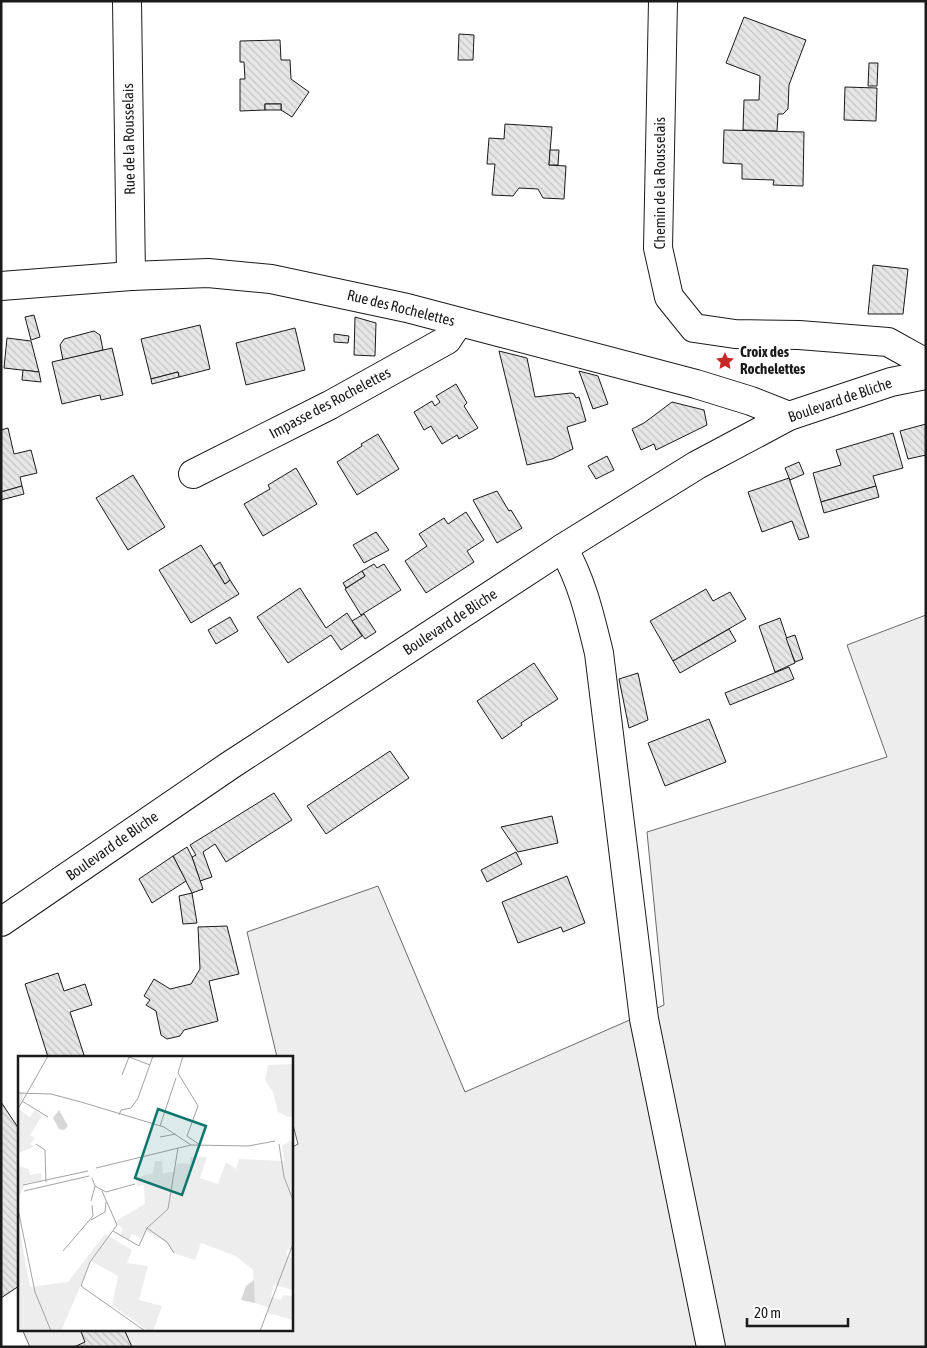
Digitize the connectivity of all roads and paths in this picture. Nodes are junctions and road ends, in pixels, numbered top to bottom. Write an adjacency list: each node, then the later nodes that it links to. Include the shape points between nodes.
1 (127, 1): 3 (street, Rue de la Rousselais)
2 (663, 1): 6 (street, Chemin de la Rousselais, via 658,248 669,297 694,328 735,334 888,342)
3 (131, 276): 4 (street, Rue des Rochelettes); 5 (street, Rue des Rochelettes, via 208,273 271,279)
4 (1, 286)
5 (459, 322): 8 (street, Rue des Rochelettes, via 705,387); 9 (street, Impasse des Rochelettes, via 447,340 330,405)
6 (926, 363)
7 (926, 375): 8 (street, Boulevard de Bliche, via 890,382)
8 (789, 416): 10 (street, Boulevard de Bliche, via 697,465)
9 (194, 474)
10 (563, 548): 11 (street, Boulevard de Bliche, via 229,766); 12 (street, via 587,604 599,653 644,1019)
11 (1, 922)
12 (711, 1347)

